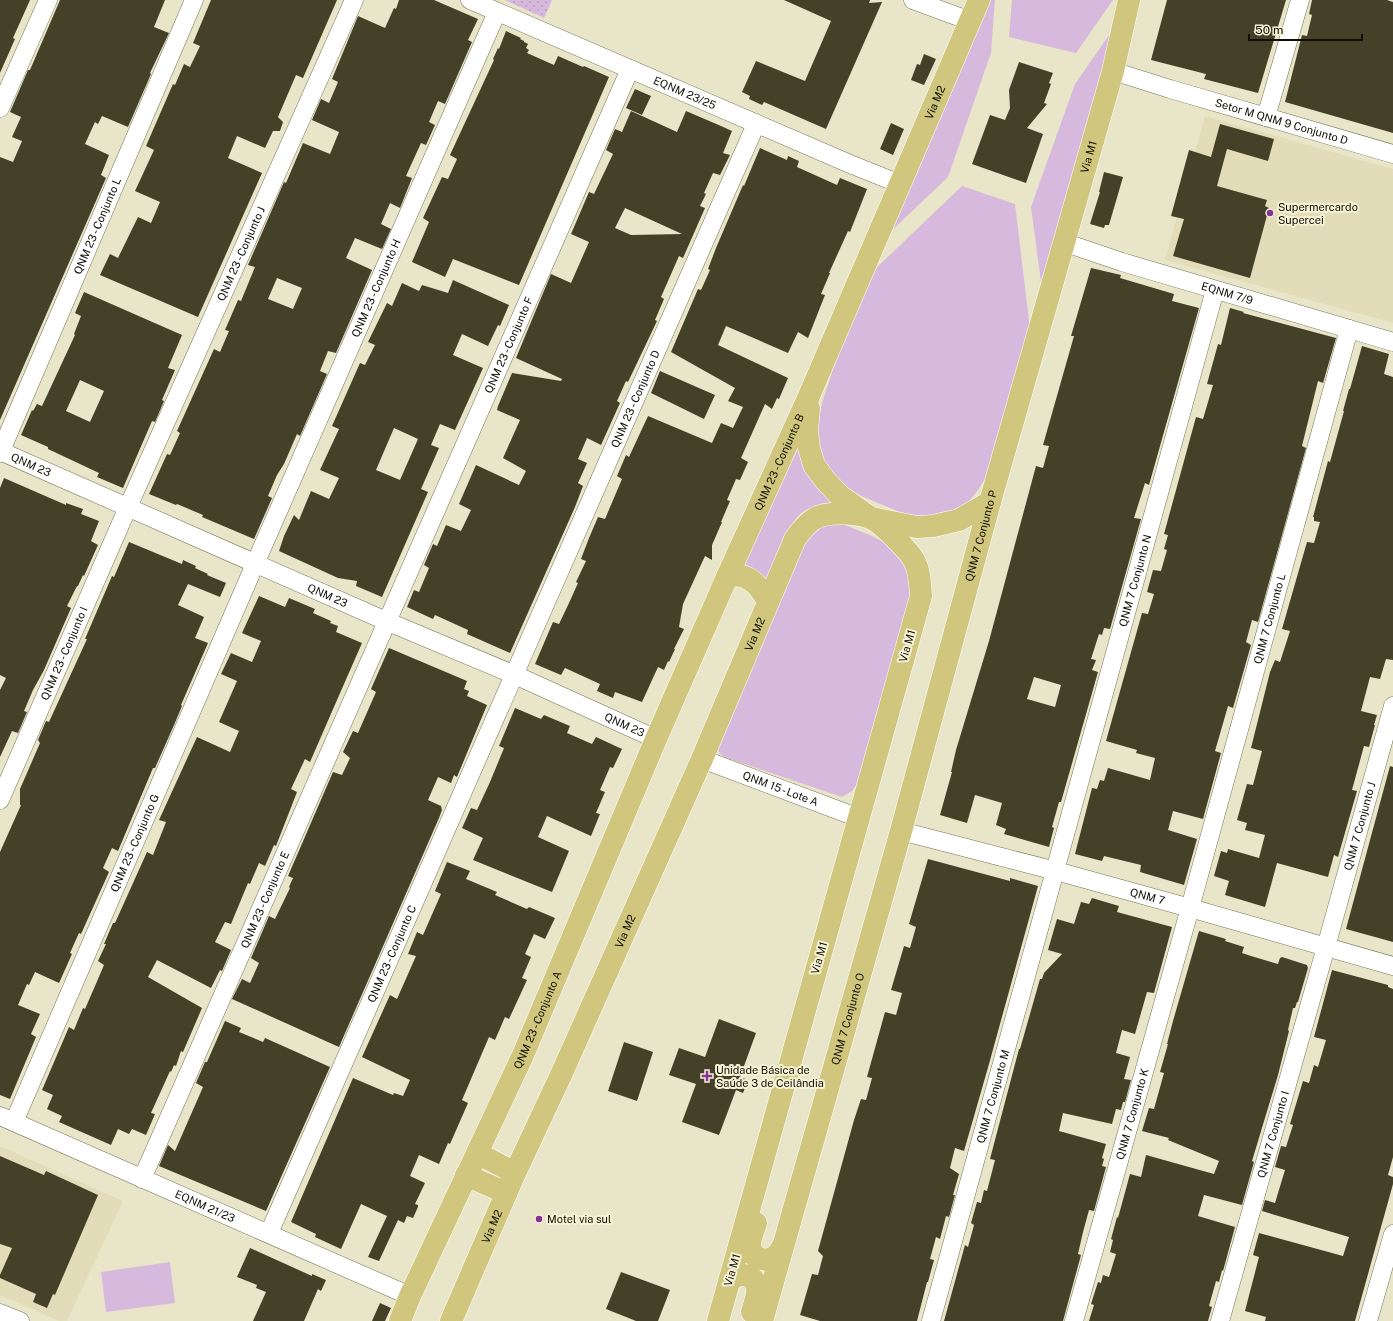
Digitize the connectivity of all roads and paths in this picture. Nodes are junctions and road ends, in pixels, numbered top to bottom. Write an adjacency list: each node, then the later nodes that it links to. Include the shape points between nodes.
1 (48, 0): 13 (street)
2 (194, 0): 23 (street, QNM 23 - Conjunto L)
3 (354, 0): 25 (street, QNM 23 - Conjunto J)
4 (470, 0): 9 (street, EQNM 23/25)
5 (913, 0): 10 (street)
6 (979, 0): 10 (main road, Via M2)
7 (1129, 0): 12 (main road, Via M1)
8 (1300, 0): 14 (street)
9 (497, 12): 11 (street, EQNM 23/25); 27 (street, QNM 23 - Conjunto H)
10 (970, 21): 17 (main road, Via M2)
11 (630, 69): 15 (street, EQNM 23/25); 30 (street, QNM 23 - Conjunto F)
12 (1113, 71): 14 (street, Setor M QNM 9 Conjunto D); 18 (main road, Via M1)
13 (0, 108)
14 (1266, 117): 16 (street, Setor M QNM 9 Conjunto D)
15 (756, 124): 17 (street, EQNM 23/25); 31 (street, QNM 23 - Conjunto D)
16 (1393, 154)
17 (900, 184): 22 (main road, QNM 23 - Conjunto B)
18 (1063, 242): 19 (street, EQNM 7/9); 24 (main road, QNM 7 Conjunto P)
19 (1215, 290): 20 (street, EQNM 7/9); 38 (street, QNM 7 Conjunto N)
20 (1349, 329): 21 (street, EQNM 7/9); 39 (street, QNM 7 Conjunto L)
21 (1393, 342)
22 (810, 396): 26 (main road, via 806,431 814,465 840,496); 28 (main road, QNM 23 - Conjunto B)
23 (0, 452): 25 (street, QNM 23)
24 (990, 502): 26 (main road, Via M2, via 959,520 933,526 917,527); 37 (main road, QNM 7 Conjunto P)
25 (128, 508): 27 (street, QNM 23); 35 (street, QNM 23 - Conjunto I)
26 (872, 518): 29 (main road, Via M2, via 846,514 829,514 814,518 795,539); 36 (main road, Via M1, via 896,538 915,561 920,578 921,596)
27 (255, 564): 30 (street, QNM 23); 43 (street, QNM 23 - Conjunto G)
28 (727, 576): 29 (main road, via 740,575 750,580 759,587); 33 (main road, QNM 23 - Conjunto B)
29 (768, 602): 34 (main road, Via M2)
30 (386, 622): 31 (street, QNM 23); 47 (street, QNM 23 - Conjunto E)
31 (515, 675): 33 (street, QNM 23); 49 (street, QNM 23 - Conjunto C)
32 (1393, 706): 40 (street, QNM 7 Conjunto J)
33 (656, 740): 44 (main road, QNM 23 - Conjunto A, via 523,1055)
34 (702, 758): 36 (street, QNM 15 - Lote A); 45 (main road, Via M2)
35 (0, 800)
36 (859, 818): 42 (main road, Via M1)
37 (901, 831): 38 (street, QNM 7); 51 (main road, QNM 7 Conjunto O)
38 (1056, 871): 39 (street, QNM 7); 61 (street, QNM 7 Conjunto M)
39 (1190, 908): 40 (street, QNM 7); 62 (street, QNM 7 Conjunto K)
40 (1326, 947): 41 (street, QNM 7); 63 (street, QNM 7 Conjunto I)
41 (1393, 966)
42 (787, 1076): 51 (main road, via 783,1129 750,1244 753,1253 768,1260 774,1258); 52 (main road, Via M1)
43 (7, 1119): 47 (street, EQNM 21/23)
44 (477, 1153): 45 (main road); 46 (main road, QNM 23 - Conjunto A)
45 (515, 1173): 48 (main road, Via M2)
46 (466, 1176): 48 (main road); 53 (main road, QNM 23 - Conjunto A)
47 (142, 1178): 49 (street, EQNM 21/23)
48 (506, 1193): 57 (main road, Via M2)
49 (270, 1233): 53 (street, EQNM 21/23)
50 (1393, 1234): 64 (street)
51 (781, 1249): 60 (main road, QNM 7 Conjunto O)
52 (729, 1282): 58 (main road, Via M1); 59 (main road, via 737,1275 743,1275 756,1283 757,1292)
53 (410, 1296): 56 (main road)
54 (0, 1313): 55 (street)
55 (20, 1321)
56 (400, 1321)
57 (451, 1321)
58 (718, 1321)
59 (749, 1321)
60 (762, 1321)
61 (931, 1321)
62 (1074, 1321)
63 (1220, 1321)
64 (1368, 1321)

